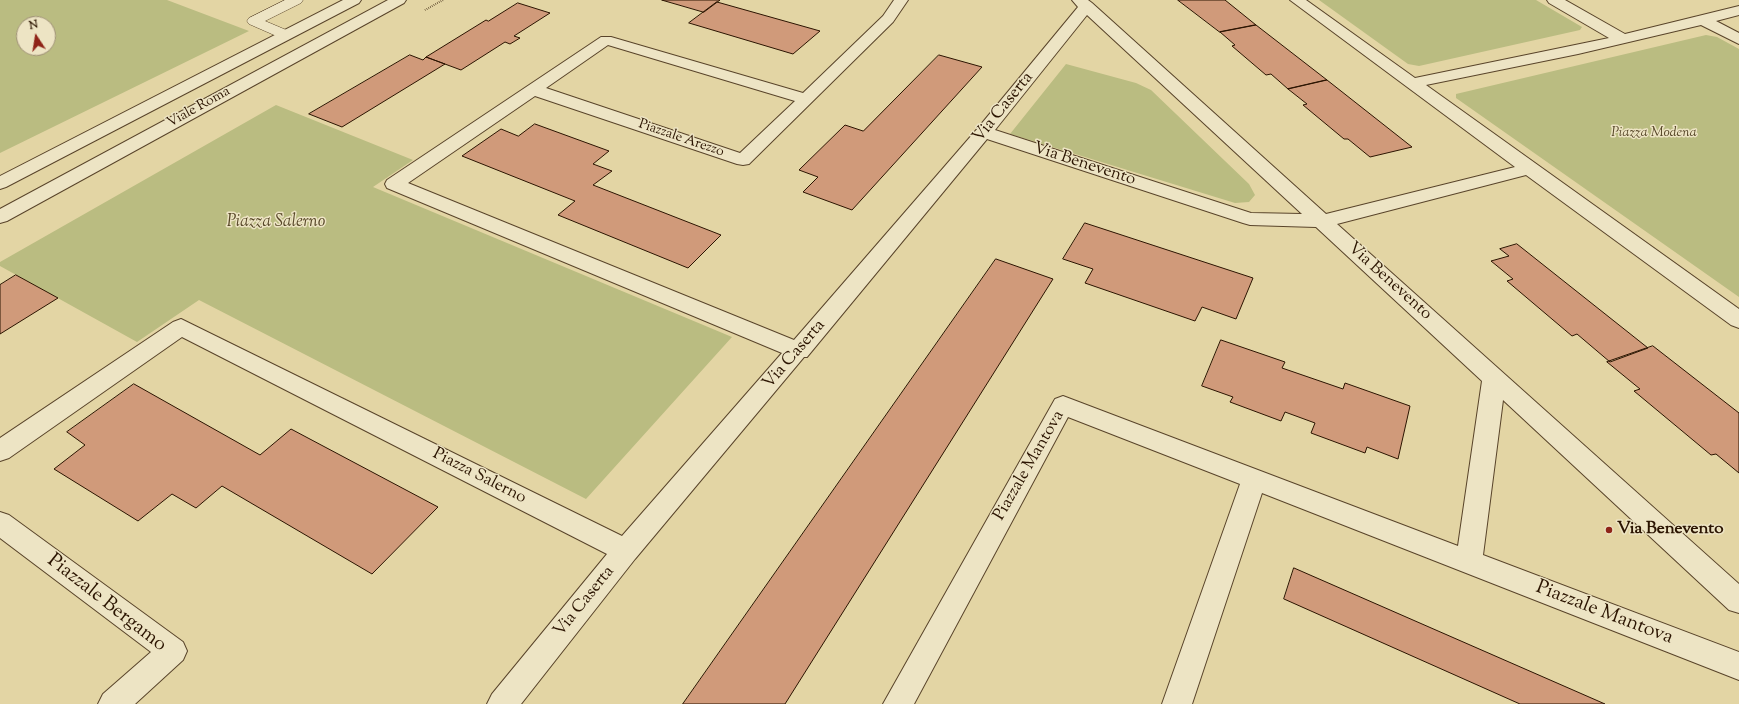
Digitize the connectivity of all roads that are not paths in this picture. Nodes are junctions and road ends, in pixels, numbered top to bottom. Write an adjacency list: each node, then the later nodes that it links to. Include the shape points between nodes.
1 (296, 0): 10 (lane, via 254,21)
2 (354, 0): 10 (street, Viale Roma)
3 (399, 0): 19 (street, Viale Roma)
4 (901, 0): 15 (street, Piazzale Arezzo, via 888,18)
5 (1297, 0): 13 (street)
6 (1554, 0): 11 (street)
7 (1083, 3): 16 (street, Via Caserta); 20 (street, Via Benevento)
8 (1739, 10): 9 (street)
9 (1703, 20): 11 (street); 12 (street)
10 (286, 35): 18 (street, Viale Roma)
11 (1622, 39): 13 (street)
12 (1739, 39)
13 (1414, 83): 17 (street)
14 (534, 90): 15 (street, via 606,40); 15 (street, Piazzale Arezzo, via 743,160); 22 (street, via 394,184)
15 (807, 99)
16 (984, 132): 20 (street, Via Benevento, via 1250,219); 22 (street, Via Caserta)
17 (1530, 168): 20 (street); 21 (street)
18 (4, 179)
19 (0, 217)
20 (1324, 222): 23 (street, Via Benevento)
21 (1739, 320)
22 (799, 350): 27 (street, Via Caserta)
23 (1494, 378): 28 (street); 29 (street, Via Benevento)
24 (0, 451): 27 (street, Piazza Salerno, via 181,327)
25 (1254, 479): 28 (street, Piazzale Mantova); 33 (street, Piazzale Mantova, via 1063,405); 34 (street)
26 (0, 523): 31 (street, Piazzale Bergamo, via 172,651)
27 (626, 551): 32 (street, Via Caserta)
28 (1469, 562): 30 (street, Piazzale Mantova)
29 (1739, 601)
30 (1739, 666)
31 (113, 704)
32 (502, 704)
33 (898, 704)
34 (1177, 704)

